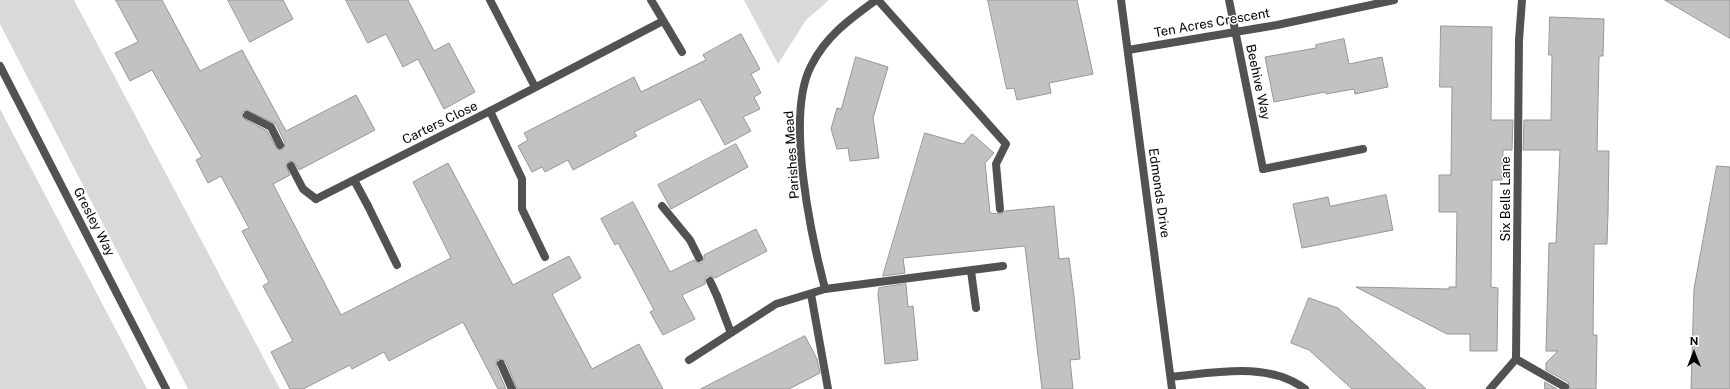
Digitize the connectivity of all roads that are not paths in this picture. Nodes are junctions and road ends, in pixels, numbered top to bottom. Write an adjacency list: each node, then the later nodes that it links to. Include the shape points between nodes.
1 (490, 0): 13 (street)
2 (651, 0): 8 (street)
3 (877, 0): 21 (street, via 1006,144 996,164); 28 (street, Parishes Mead, via 843,23 828,39 810,67 801,91 800,139 807,202)
4 (1120, 0): 10 (street, Edmonds Drive)
5 (1229, 0): 9 (street, Beehive Way)
6 (1394, 0): 9 (street, Ten Acres Crescent)
7 (1522, 0): 32 (street, Six Bells Lane, via 1519,40)
8 (663, 21): 11 (street); 13 (street, Carters Close)
9 (1235, 32): 10 (street, Ten Acres Crescent); 17 (street, Beehive Way, via 1263,169)
10 (1128, 50): 35 (street, Edmonds Drive)
11 (682, 52)
12 (0, 66): 37 (street, Gresley Way)
13 (535, 87): 14 (street, Carters Close)
14 (490, 111): 19 (street, Carters Close); 22 (street, via 522,178 522,208)
15 (247, 115): 16 (street, via 271,127)
16 (280, 145)
17 (1363, 149)
18 (291, 166): 19 (street, Carters Close, via 303,189 316,199)
19 (354, 180): 24 (street)
20 (662, 206): 23 (street, via 690,240)
21 (1000, 209)
22 (545, 257)
23 (699, 258)
24 (397, 265)
25 (1003, 266): 26 (street)
26 (971, 271): 28 (street); 30 (street)
27 (710, 281): 31 (street)
28 (825, 289): 29 (street)
29 (811, 294): 31 (street, via 776,304); 39 (street)
30 (976, 308)
31 (731, 333): 33 (street)
32 (1516, 359): 36 (street); 42 (street)
33 (689, 360)
34 (501, 364): 38 (street)
35 (1171, 377): 40 (street, Edmonds Drive); 41 (street, via 1253,372 1276,375)
36 (1565, 387)
37 (166, 389)
38 (512, 389)
39 (828, 389)
40 (1172, 389)
41 (1305, 389)
42 (1490, 389)

